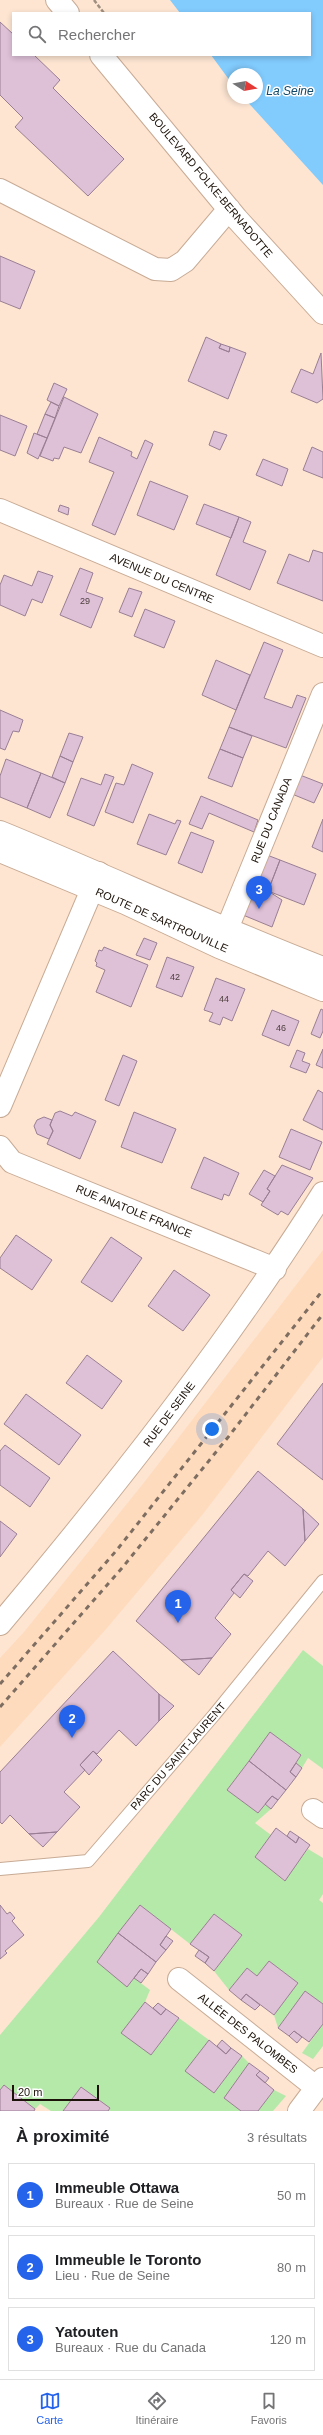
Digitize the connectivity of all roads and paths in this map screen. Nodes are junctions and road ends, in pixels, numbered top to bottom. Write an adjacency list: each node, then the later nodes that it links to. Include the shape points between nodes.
1 (57, 0): 3 (street)
2 (94, 0): 4 (path)
3 (67, 12)
4 (103, 12)
5 (102, 56): 7 (street, BOULEVARD FOLKE-BERNADOTTE)
6 (0, 190): 7 (street, via 155,269 171,270 185,261)
7 (229, 209): 8 (street, BOULEVARD FOLKE-BERNADOTTE)
8 (323, 313)
9 (0, 510): 10 (street, AVENUE DU CENTRE)
10 (323, 646)
11 (323, 694): 15 (street, RUE DU CANADA)
12 (0, 832): 14 (street, ROUTE DE SARTROUVILLE)
13 (0, 851): 14 (street, ROUTE DE SARTROUVILLE)
14 (95, 881): 15 (street, ROUTE DE SARTROUVILLE); 18 (street)
15 (223, 938): 16 (street, ROUTE DE SARTROUVILLE); 17 (street, ROUTE DE SARTROUVILLE)
16 (323, 968)
17 (323, 990)
18 (0, 1106)
19 (0, 1147): 21 (street, RUE ANATOLE FRANCE, via 12,1162)
20 (323, 1193): 21 (street, RUE DE SEINE)
21 (275, 1269): 23 (street, RUE DE SEINE, via 173,1410 79,1530)
22 (323, 1581): 24 (lane, PARC DU SAINT-LAURENT, via 214,1715 88,1861)
23 (0, 1624)
24 (0, 1869)
25 (179, 1979): 26 (street, ALLÉE DES PALOMBES)
26 (320, 2083): 27 (street)
27 (299, 2111)

